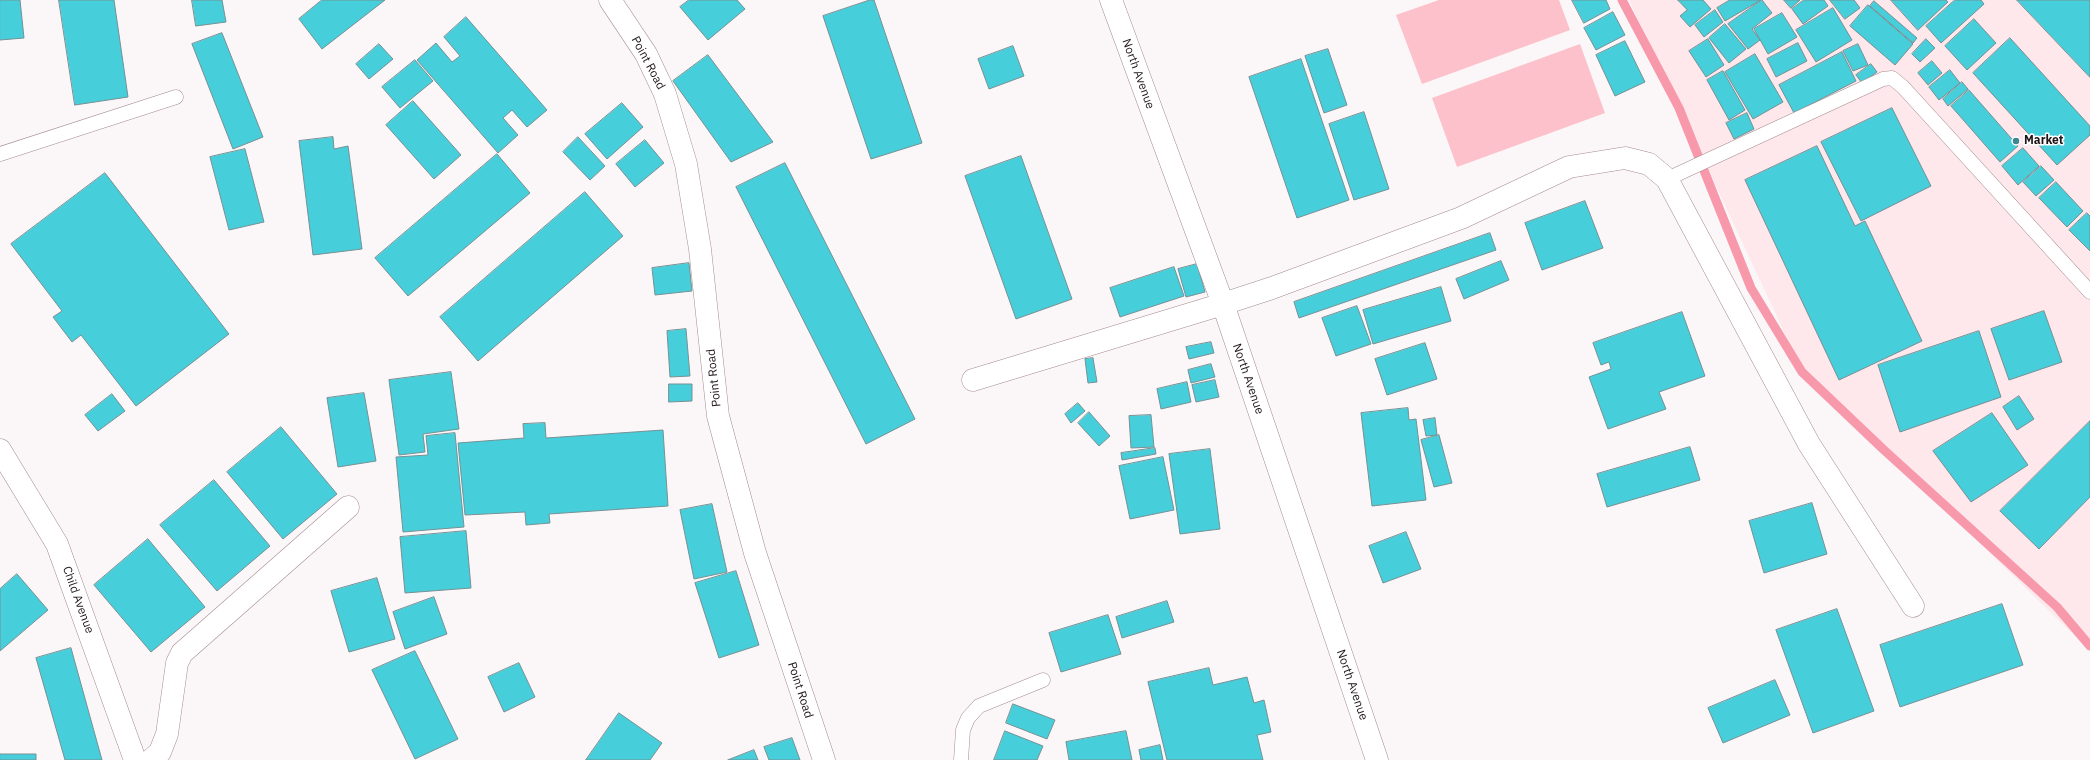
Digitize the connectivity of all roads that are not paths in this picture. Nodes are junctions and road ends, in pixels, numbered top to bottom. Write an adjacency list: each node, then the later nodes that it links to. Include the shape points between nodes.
1 (610, 0): 15 (street, Point Road, via 646,54 665,94 686,164 700,249 718,416 755,553)
2 (1111, 0): 7 (street, North Avenue)
3 (176, 97): 4 (lane)
4 (0, 154)
5 (1666, 179): 6 (lane, via 1883,79 1892,78); 7 (street, via 1649,164 1625,158 1569,167 1461,218); 11 (street, via 1809,444)
6 (2090, 292)
7 (1223, 304): 8 (street); 17 (street, North Avenue)
8 (973, 380)
9 (0, 450): 13 (street, Child Avenue, via 57,544)
10 (348, 507): 14 (street, via 182,653 177,663 167,734 160,752)
11 (1913, 606)
12 (1043, 680): 16 (lane, via 979,706 968,718 963,730)
13 (135, 760)
14 (151, 760)
15 (824, 760)
16 (962, 760)
17 (1377, 760)

